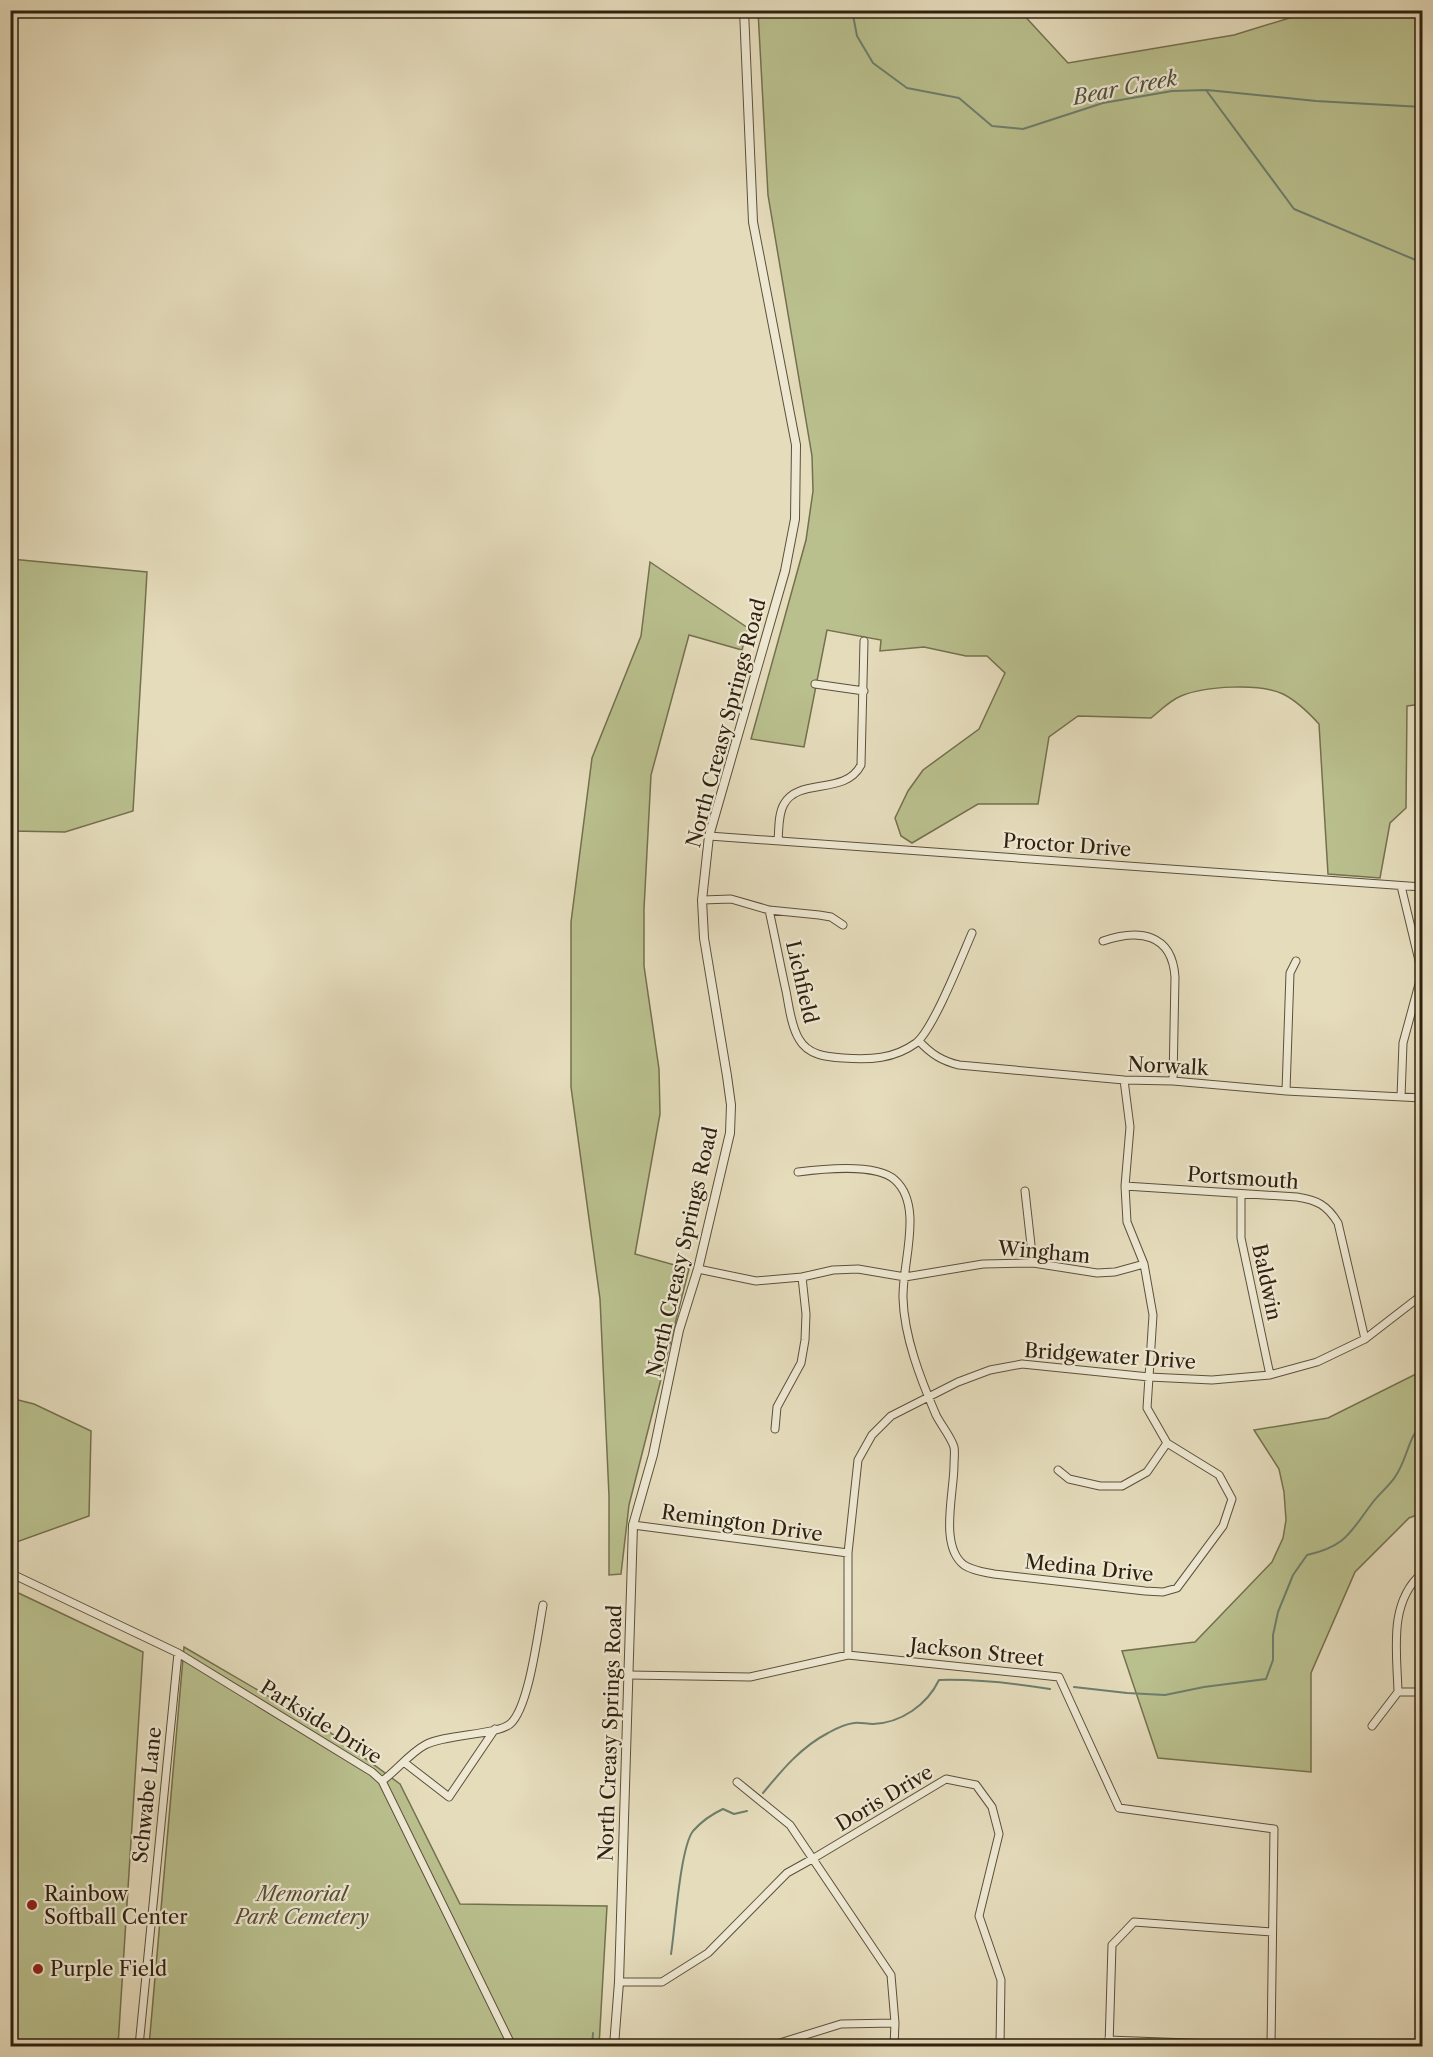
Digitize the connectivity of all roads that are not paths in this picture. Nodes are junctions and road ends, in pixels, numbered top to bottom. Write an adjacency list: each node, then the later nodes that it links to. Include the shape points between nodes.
1 (744, 10): 5 (street, North Creasy Springs Road, via 753,222 796,445 797,484 785,571)
2 (864, 641): 4 (street)
3 (815, 684): 4 (street)
4 (864, 691): 6 (street, via 862,755 857,772 850,779 789,797 781,810)
5 (709, 836): 6 (street, Proctor Drive); 9 (street, North Creasy Springs Road)
6 (778, 841): 7 (street, Proctor Drive)
7 (1401, 886): 8 (street, Proctor Drive); 15 (street)
8 (1422, 887)
9 (702, 900): 10 (street, via 731,899); 28 (street, North Creasy Springs Road, via 704,938 731,1105 725,1160)
10 (769, 910): 11 (street, via 831,917); 16 (street, Lichfield, via 791,1017 799,1040 809,1051 824,1057 881,1058)
11 (843, 925)
12 (972, 933): 16 (street, via 934,1018)
13 (1103, 941): 18 (street, via 1121,935 1148,937 1168,950 1174,962)
14 (1296, 961): 19 (street, via 1290,973)
15 (1422, 973): 20 (street, via 1403,1043)
16 (919, 1041): 17 (street, Norwalk, via 932,1054 959,1065)
17 (1124, 1080): 18 (street, Norwalk); 23 (street, via 1130,1127)
18 (1173, 1081): 19 (street, Norwalk)
19 (1286, 1091): 20 (street, Norwalk)
20 (1401, 1097): 21 (street, Norwalk)
21 (1422, 1098)
22 (798, 1172): 30 (street, Medina Drive, via 833,1167 883,1172 895,1179 909,1203)
23 (1125, 1186): 25 (street, Portsmouth); 27 (street, via 1127,1222)
24 (1025, 1191): 26 (street)
25 (1241, 1194): 32 (street, Portsmouth, via 1313,1199 1331,1211 1338,1223); 33 (street, Baldwin, via 1241,1238)
26 (1032, 1263): 27 (street, Wingham, via 1097,1273); 30 (street, Wingham, via 983,1264)
27 (1144, 1264): 34 (street, via 1153,1315)
28 (698, 1269): 29 (street, Wingham, via 756,1281); 39 (street, North Creasy Springs Road, via 679,1330 653,1455)
29 (802, 1277): 30 (street, Wingham, via 858,1269); 36 (street, via 806,1314 801,1363 777,1407)
30 (905, 1277): 35 (street, Medina Drive, via 907,1326)
31 (1422, 1295): 32 (street, Bridgewater Drive)
32 (1365, 1339): 33 (street, Bridgewater Drive, via 1317,1362)
33 (1270, 1375): 34 (street, Bridgewater Drive, via 1212,1380)
34 (1149, 1377): 35 (street, Bridgewater Drive, via 1022,1364 990,1370); 37 (street, via 1147,1408)
35 (928, 1397): 37 (street, Medina Drive, via 954,1446 950,1540 954,1553 977,1571 1163,1592 1177,1588 1222,1526 1232,1499 1219,1475); 40 (street, Bridgewater Drive, via 891,1416 872,1435 858,1460)
36 (775, 1429)
37 (1167, 1443): 38 (street, via 1147,1472 1122,1486 1069,1479)
38 (1058, 1470)
39 (633, 1525): 40 (street, Remington Drive); 46 (street, North Creasy Springs Road)
40 (848, 1554): 45 (street, Bridgewater Drive)
41 (10, 1573): 44 (street, Parkside Drive)
42 (1422, 1573): 47 (street, via 1405,1594 1400,1610 1396,1630)
43 (543, 1605): 50 (street, via 518,1715 508,1726)
44 (178, 1653): 52 (street, Parkside Drive); 59 (street, Schwabe Lane)
45 (848, 1655): 46 (street, Jackson Street, via 750,1677); 55 (street, Jackson Street, via 1059,1677 1119,1808 1274,1829)
46 (629, 1675): 56 (street, North Creasy Springs Road)
47 (1398, 1692): 48 (street); 49 (street)
48 (1422, 1692)
49 (1372, 1726)
50 (495, 1729): 51 (street, via 425,1745); 51 (street, via 449,1797)
51 (405, 1762): 52 (street)
52 (382, 1781): 60 (street, Parkside Drive)
53 (737, 1782): 54 (street, via 790,1825)
54 (814, 1858): 56 (street, Doris Drive, via 787,1873 708,1953 662,1982); 57 (street, via 891,1975); 64 (street, Doris Drive, via 946,1779 976,1785 992,1807 999,1834 979,1916 1001,1980)
55 (1272, 1932): 58 (street, via 1134,1923 1112,1945); 65 (street, Jackson Street)
56 (619, 1982): 61 (street, North Creasy Springs Road)
57 (895, 2023): 62 (street, via 841,2024); 63 (street)
58 (1109, 2043): 65 (street)
59 (139, 2046)
60 (512, 2046)
61 (614, 2046)
62 (770, 2046)
63 (894, 2046)
64 (1000, 2046)
65 (1271, 2046)

